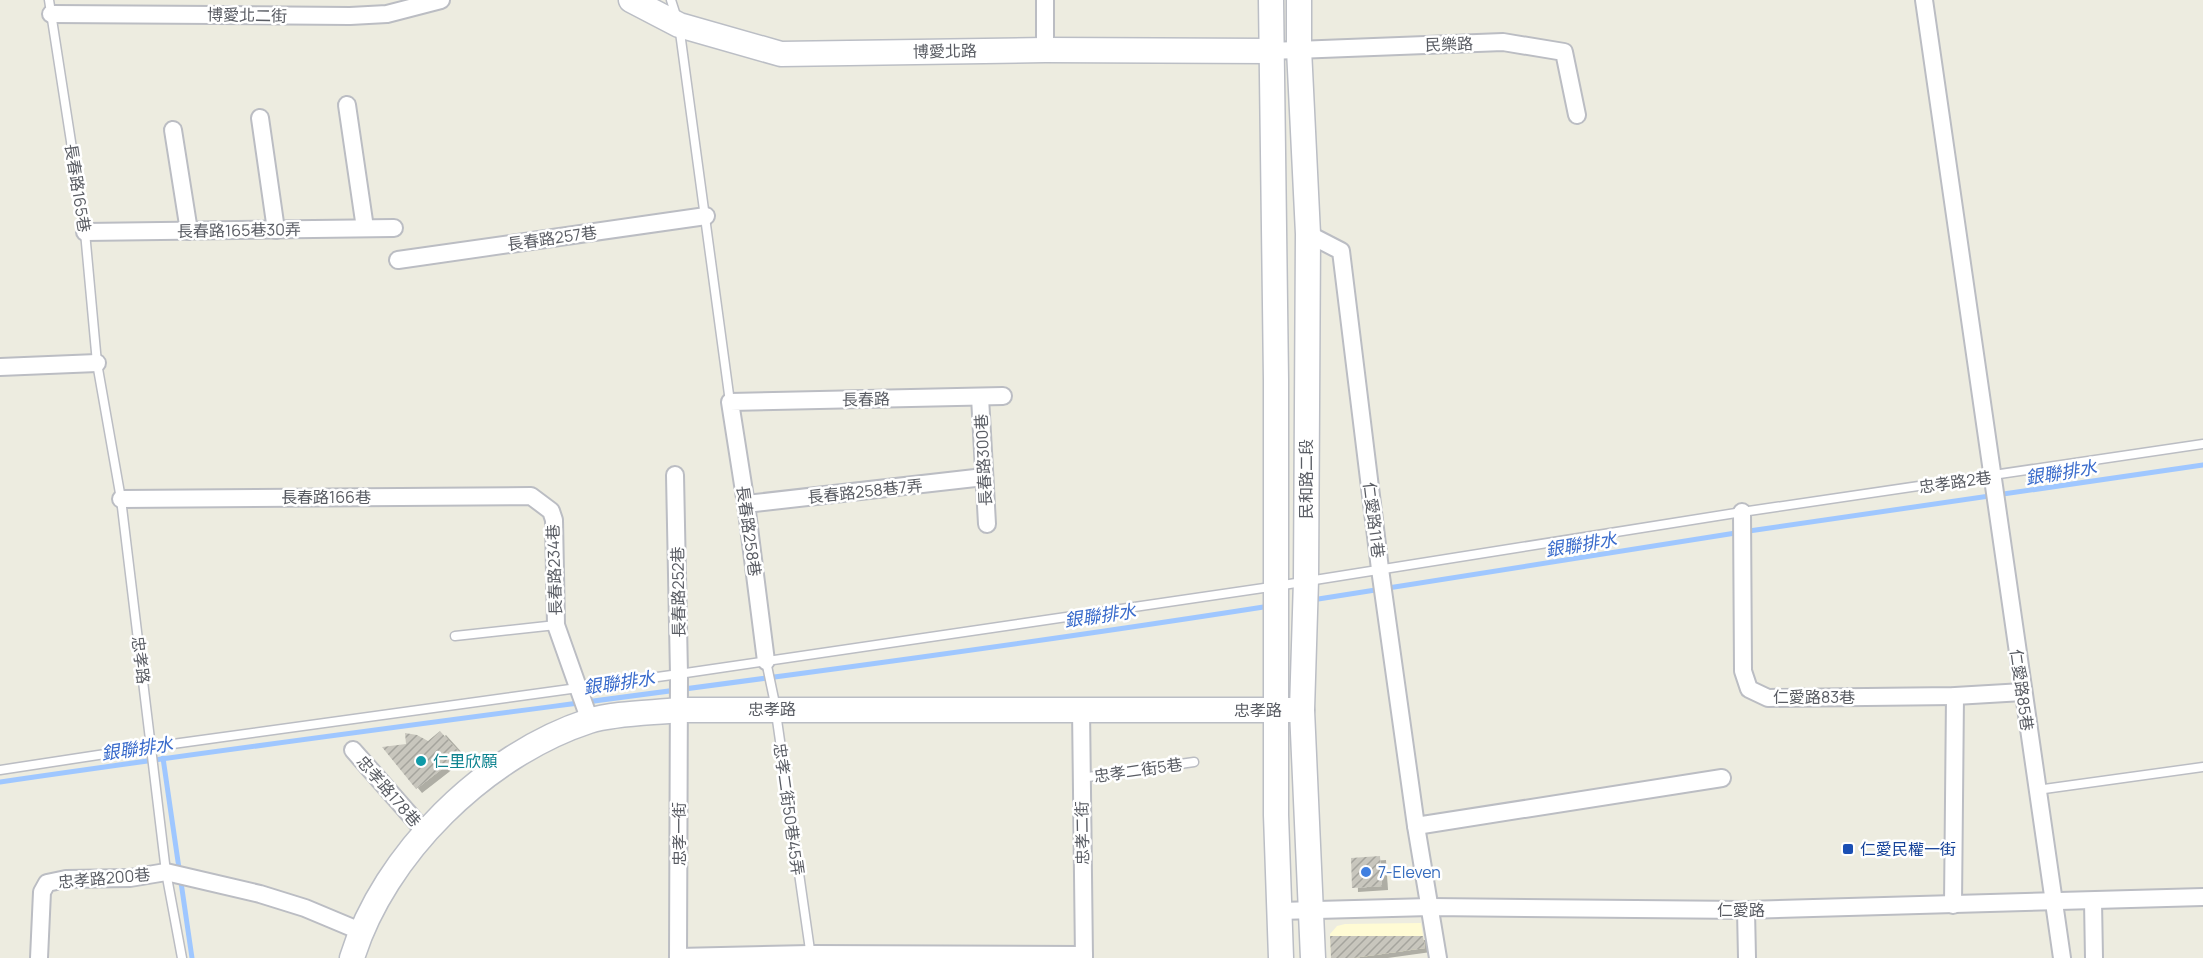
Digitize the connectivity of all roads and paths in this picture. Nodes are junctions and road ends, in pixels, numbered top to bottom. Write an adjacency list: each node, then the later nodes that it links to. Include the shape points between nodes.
1 (441, 0): 8 (street, 博愛北二街, via 387,14 350,16)
2 (631, 0): 9 (street, 博愛北路)
3 (671, 0): 9 (lane)
4 (1045, 0): 11 (street)
5 (1271, 0): 12 (street, 民和路二段)
6 (1299, 0): 10 (street, 民和路二段)
7 (1924, 0): 35 (street, 仁愛路85巷)
8 (50, 7): 22 (lane, 長春路165巷)
9 (679, 25): 11 (street, 博愛北路, via 781,54); 17 (lane)
10 (1299, 49): 12 (street, 民樂路); 14 (street, 民樂路, via 1503,42 1564,52); 23 (street, 民和路二段)
11 (1045, 50): 12 (street, 博愛北路)
12 (1270, 51): 27 (street, 民和路二段)
13 (347, 105): 18 (street)
14 (1576, 115)
15 (260, 118): 20 (street)
16 (173, 130): 21 (street)
17 (706, 216): 24 (street, 長春路257巷); 31 (lane)
18 (365, 228): 19 (street, 長春路165巷30弄); 20 (street, 長春路165巷30弄)
19 (394, 228)
20 (276, 230): 21 (street, 長春路165巷30弄)
21 (189, 231): 22 (street, 長春路165巷30弄)
22 (85, 232): 25 (lane, 長春路165巷)
23 (1308, 234): 28 (street, 民和路二段); 41 (street, 仁愛路11巷, via 1341,251)
24 (398, 260)
25 (97, 363): 26 (street); 37 (lane, 忠孝路)
26 (0, 367)
27 (1276, 380): 28 (street); 43 (street, 民和路二段)
28 (1307, 382): 42 (street, 民和路二段)
29 (1003, 396): 30 (street, 長春路)
30 (980, 397): 31 (street, 長春路); 34 (street, 長春路300巷)
31 (730, 402): 38 (street, 長春路258巷)
32 (2203, 444): 35 (lane, 忠孝路2巷)
33 (675, 475): 47 (street, 長春路252巷)
34 (984, 477): 38 (street, 長春路258巷7弄); 40 (street, 長春路300巷)
35 (1993, 481): 39 (lane, 忠孝路2巷); 49 (street, 仁愛路85巷)
36 (531, 496): 37 (street, 長春路166巷); 44 (street, 長春路234巷, via 551,511 554,520)
37 (121, 499): 57 (lane, 忠孝路)
38 (746, 504): 46 (street, 長春路258巷)
39 (1742, 517): 41 (lane, 忠孝路2巷); 50 (street, 仁愛路83巷, via 1743,671 1749,689 1768,698)
40 (987, 524)
41 (1380, 569): 42 (lane, 忠孝路2巷); 65 (street, 仁愛路11巷)
42 (1306, 580): 43 (lane, 忠孝路2巷); 55 (street, 民和路二段)
43 (1277, 586): 46 (lane, 忠孝路2巷); 54 (street, 民和路二段)
44 (556, 625): 45 (lane); 48 (street, 長春路234巷)
45 (455, 636)
46 (766, 661): 47 (lane, 忠孝路2巷); 52 (lane, 忠孝二街50巷45弄)
47 (679, 674): 48 (lane, 忠孝路2巷); 53 (street, 長春路252巷)
48 (578, 688): 56 (street, 長春路234巷); 57 (lane, 忠孝路2巷)
49 (2023, 692): 50 (street, 仁愛路83巷); 64 (street, 仁愛路85巷)
50 (1955, 696): 71 (street)
51 (1081, 708): 52 (street, 忠孝路); 54 (street, 忠孝路); 62 (street, 忠孝二街)
52 (774, 709): 53 (street, 忠孝路); 77 (lane, 忠孝二街50巷45弄)
53 (679, 710): 56 (street, 忠孝路); 82 (street, 忠孝一街)
54 (1276, 710): 55 (street, 忠孝路); 74 (street, 民和路二段)
55 (1302, 710): 75 (street, 民和路二段)
56 (590, 721): 66 (street, 忠孝路, via 506,761 468,790)
57 (151, 747): 61 (lane, 忠孝路2巷); 67 (lane, 忠孝路)
58 (353, 750): 66 (street, 忠孝路178巷)
59 (1194, 762): 62 (lane, 忠孝二街5巷)
60 (2203, 767): 64 (lane)
61 (0, 770)
62 (1082, 778): 78 (street, 忠孝二街)
63 (1722, 778): 65 (street)
64 (2037, 790): 70 (street, 仁愛路85巷)
65 (1416, 826): 72 (street, 仁愛路11巷)
66 (425, 832): 76 (street, 忠孝路, via 378,897)
67 (166, 872): 76 (street, via 305,908); 79 (street, 忠孝路200巷, via 47,883 42,892); 80 (lane, 忠孝路)
68 (2203, 897): 69 (street, 仁愛路)
69 (2093, 901): 70 (street, 仁愛路); 88 (street)
70 (2055, 902): 71 (street, 仁愛路); 87 (street, 仁愛路85巷)
71 (1953, 905): 73 (street, 仁愛路)
72 (1430, 907): 73 (street, 仁愛路); 75 (street, 仁愛路); 85 (street, 仁愛路11巷)
73 (1746, 910): 86 (street)
74 (1279, 911): 75 (street, 仁愛路); 83 (street, 民和路二段)
75 (1312, 911): 84 (street, 民和路二段)
76 (360, 931): 81 (street, 忠孝路)
77 (811, 956): 78 (street); 82 (street)
78 (1084, 956)
79 (39, 958)
80 (182, 958)
81 (352, 958)
82 (678, 958)
83 (1281, 958)
84 (1313, 958)
85 (1438, 958)
86 (1747, 958)
87 (2062, 958)
88 (2094, 958)

